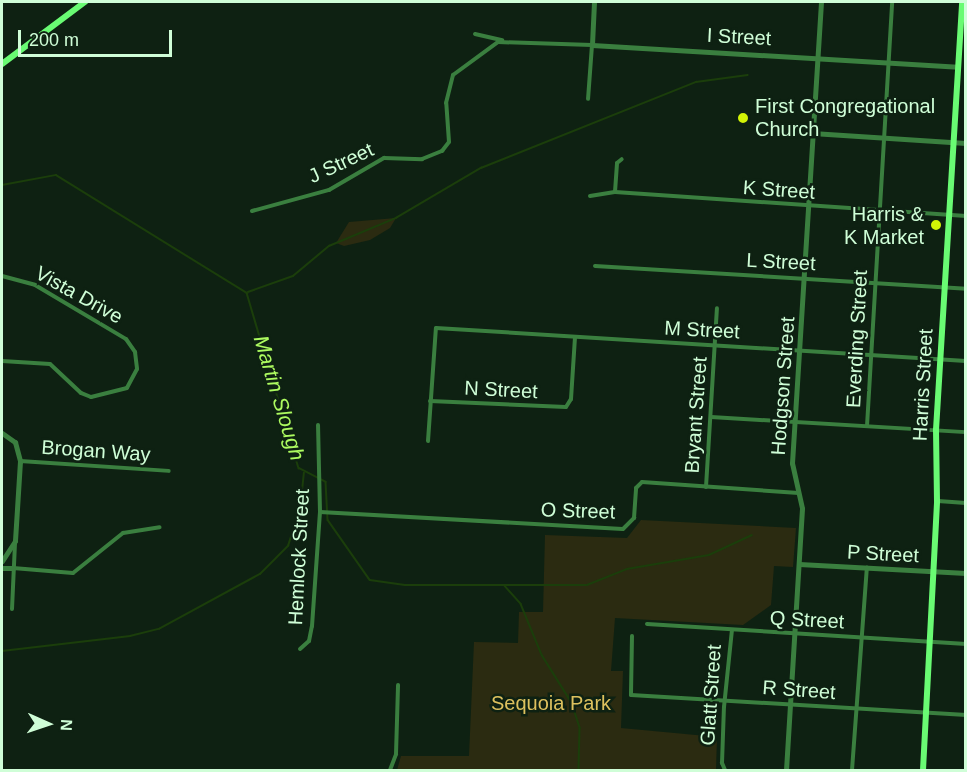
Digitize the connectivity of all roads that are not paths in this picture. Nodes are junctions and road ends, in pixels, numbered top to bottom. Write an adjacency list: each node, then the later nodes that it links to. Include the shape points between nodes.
1 (85, 2): 12 (main road)
2 (594, 2): 8 (street)
3 (821, 2): 10 (street, Hodgson Street)
4 (892, 2): 11 (street, Everding Street)
5 (962, 2): 9 (main road, Harris Street)
6 (475, 34): 7 (street)
7 (502, 40): 8 (street, I Street); 24 (street, J Street, via 453,75 446,103 449,142 442,151 422,159 384,158 329,189)
8 (592, 45): 10 (street, I Street); 15 (street)
9 (958, 50): 13 (main road); 14 (main road, Harris Street)
10 (817, 58): 11 (street, I Street); 16 (street, Hodgson Street)
11 (887, 62): 14 (street, I Street); 17 (street, Everding Street)
12 (2, 64)
13 (966, 66): 14 (main road, I Street)
14 (957, 67): 18 (main road, Harris Street)
15 (588, 99)
16 (812, 133): 17 (street); 23 (street, Hodgson Street)
17 (882, 138): 18 (street); 25 (street, Everding Street)
18 (953, 142): 19 (street); 26 (main road, Harris Street)
19 (966, 143)
20 (622, 159): 21 (street, via 617,163)
21 (615, 192): 22 (street, K Street); 23 (street, K Street)
22 (590, 196)
23 (808, 207): 25 (street, K Street); 30 (street, Hodgson Street)
24 (252, 211)
25 (879, 211): 26 (street, K Street); 31 (street, Everding Street)
26 (949, 215): 27 (street, K Street); 32 (main road, Harris Street)
27 (966, 216)
28 (596, 266): 30 (street, L Street)
29 (2, 276): 40 (street, Vista Drive, via 35,285 126,339 135,352 137,369 127,388 91,397 81,393 50,364)
30 (804, 279): 31 (street, L Street); 37 (street, Hodgson Street)
31 (874, 284): 32 (street, L Street); 38 (street, Everding Street)
32 (944, 287): 33 (street, L Street); 39 (main road, Harris Street)
33 (966, 288)
34 (717, 308): 36 (street, Bryant Street)
35 (575, 337): 36 (street, M Street); 42 (street, N Street, via 570,404 561,408); 42 (street, M Street, via 436,328)
36 (715, 346): 37 (street, M Street); 43 (street, Bryant Street)
37 (800, 350): 38 (street, M Street); 44 (street, Hodgson Street)
38 (871, 355): 39 (street, M Street); 46 (street, Everding Street)
39 (940, 359): 41 (street, M Street); 47 (main road, Harris Street)
40 (2, 361)
41 (966, 361)
42 (430, 400): 50 (street)
43 (711, 417): 44 (street); 53 (street, Bryant Street)
44 (795, 422): 46 (street); 54 (street, Hodgson Street, via 793,468)
45 (318, 426): 57 (street, Hemlock Street)
46 (867, 426): 47 (street)
47 (936, 430): 48 (street); 55 (main road, Harris Street)
48 (966, 432)
49 (2, 433): 51 (street, via 15,442)
50 (428, 441)
51 (20, 460): 52 (street, Brogan Way); 59 (street)
52 (169, 471)
53 (706, 487): 54 (street, O Street); 57 (street, O Street, via 638,484 634,518 623,529)
54 (799, 493): 61 (street, Hodgson Street)
55 (937, 501): 56 (street); 65 (main road, Harris Street)
56 (966, 503)
57 (320, 512): 75 (street, Hemlock Street, via 312,626 309,641)
58 (160, 527): 63 (street, via 123,533 73,573)
59 (15, 541): 60 (street); 63 (street)
60 (2, 561)
61 (799, 564): 64 (street, P Street); 70 (street, Hodgson Street)
62 (2, 568): 63 (street)
63 (13, 568): 67 (street)
64 (867, 568): 65 (street, P Street); 72 (street)
65 (933, 572): 66 (street, P Street); 73 (main road, Harris Street)
66 (966, 573)
67 (12, 609)
68 (647, 624): 69 (street, Q Street)
69 (732, 630): 70 (street, Q Street); 77 (street, Glatt Street)
70 (794, 634): 72 (street, Q Street); 78 (street, Hodgson Street)
71 (632, 636): 77 (street, R Street, via 631,695)
72 (860, 638): 73 (street, Q Street); 79 (street)
73 (930, 641): 74 (street, Q Street); 80 (main road, Harris Street)
74 (966, 644)
75 (300, 649)
76 (398, 685): 82 (street, via 396,754)
77 (725, 701): 78 (street, R Street); 83 (street, Glatt Street)
78 (791, 704): 79 (street, R Street); 84 (street, Hodgson Street)
79 (856, 709): 80 (street, R Street); 85 (street)
80 (926, 712): 81 (street, R Street); 86 (main road, Harris Street)
81 (966, 715)
82 (390, 771)
83 (725, 771)
84 (786, 771)
85 (852, 771)
86 (923, 771)

